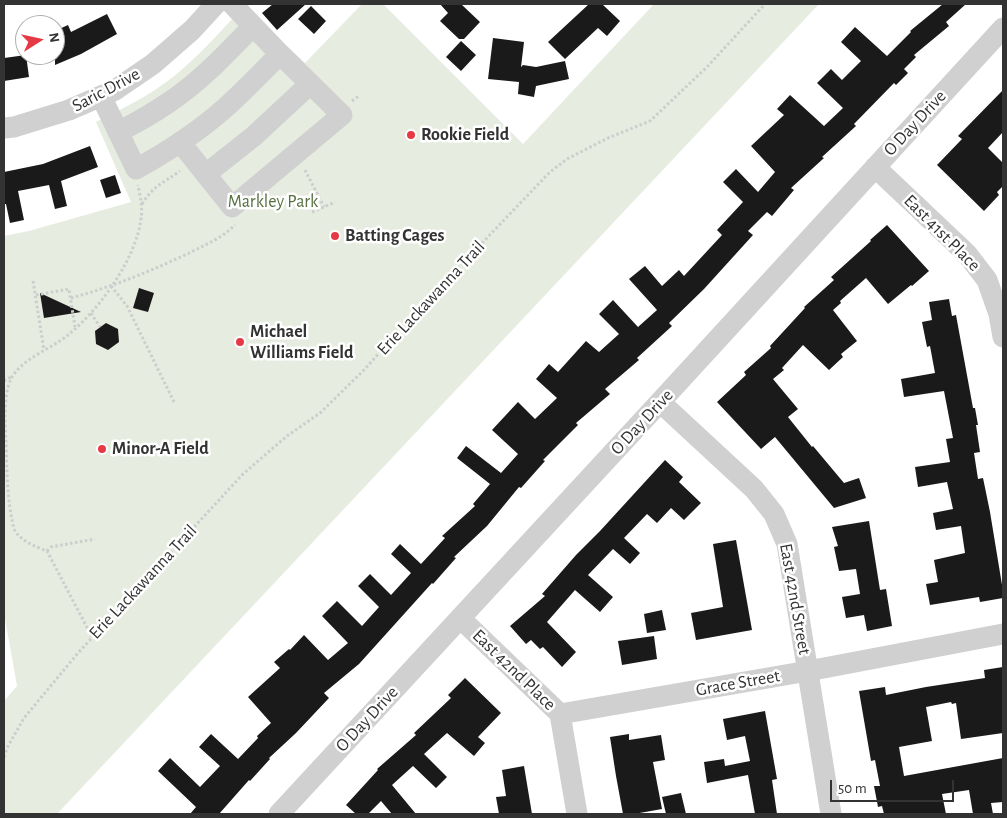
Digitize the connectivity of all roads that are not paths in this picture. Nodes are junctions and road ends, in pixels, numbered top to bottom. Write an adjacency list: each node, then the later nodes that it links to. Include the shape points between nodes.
1 (216, 4): 7 (street, Saric Drive, via 154,64)
2 (232, 4): 3 (street)
3 (253, 26): 5 (street); 9 (street, via 177,97)
4 (1003, 28): 12 (street, O Day Drive)
5 (280, 54): 6 (street); 10 (street, via 246,89)
6 (310, 84): 11 (street, via 254,136); 11 (street, via 342,115 232,207)
7 (101, 96): 8 (street, Saric Drive, via 69,110); 9 (street)
8 (4, 128)
9 (118, 132): 10 (street, via 136,169)
10 (180, 142): 11 (street)
11 (200, 166)
12 (875, 167): 13 (street, East 41st Place, via 967,254 987,280); 14 (street, O Day Drive)
13 (1003, 337)
14 (660, 402): 15 (street, O Day Drive); 17 (street, East 42nd Street, via 754,489 774,514 787,544)
15 (460, 618): 18 (street, East 42nd Place); 19 (street, O Day Drive)
16 (1003, 634): 17 (street, Grace Street)
17 (808, 671): 18 (street, Grace Street); 21 (street, East 42nd Street)
18 (560, 714): 20 (street, East 42nd Place)
19 (279, 814)
20 (577, 814)
21 (831, 814)

